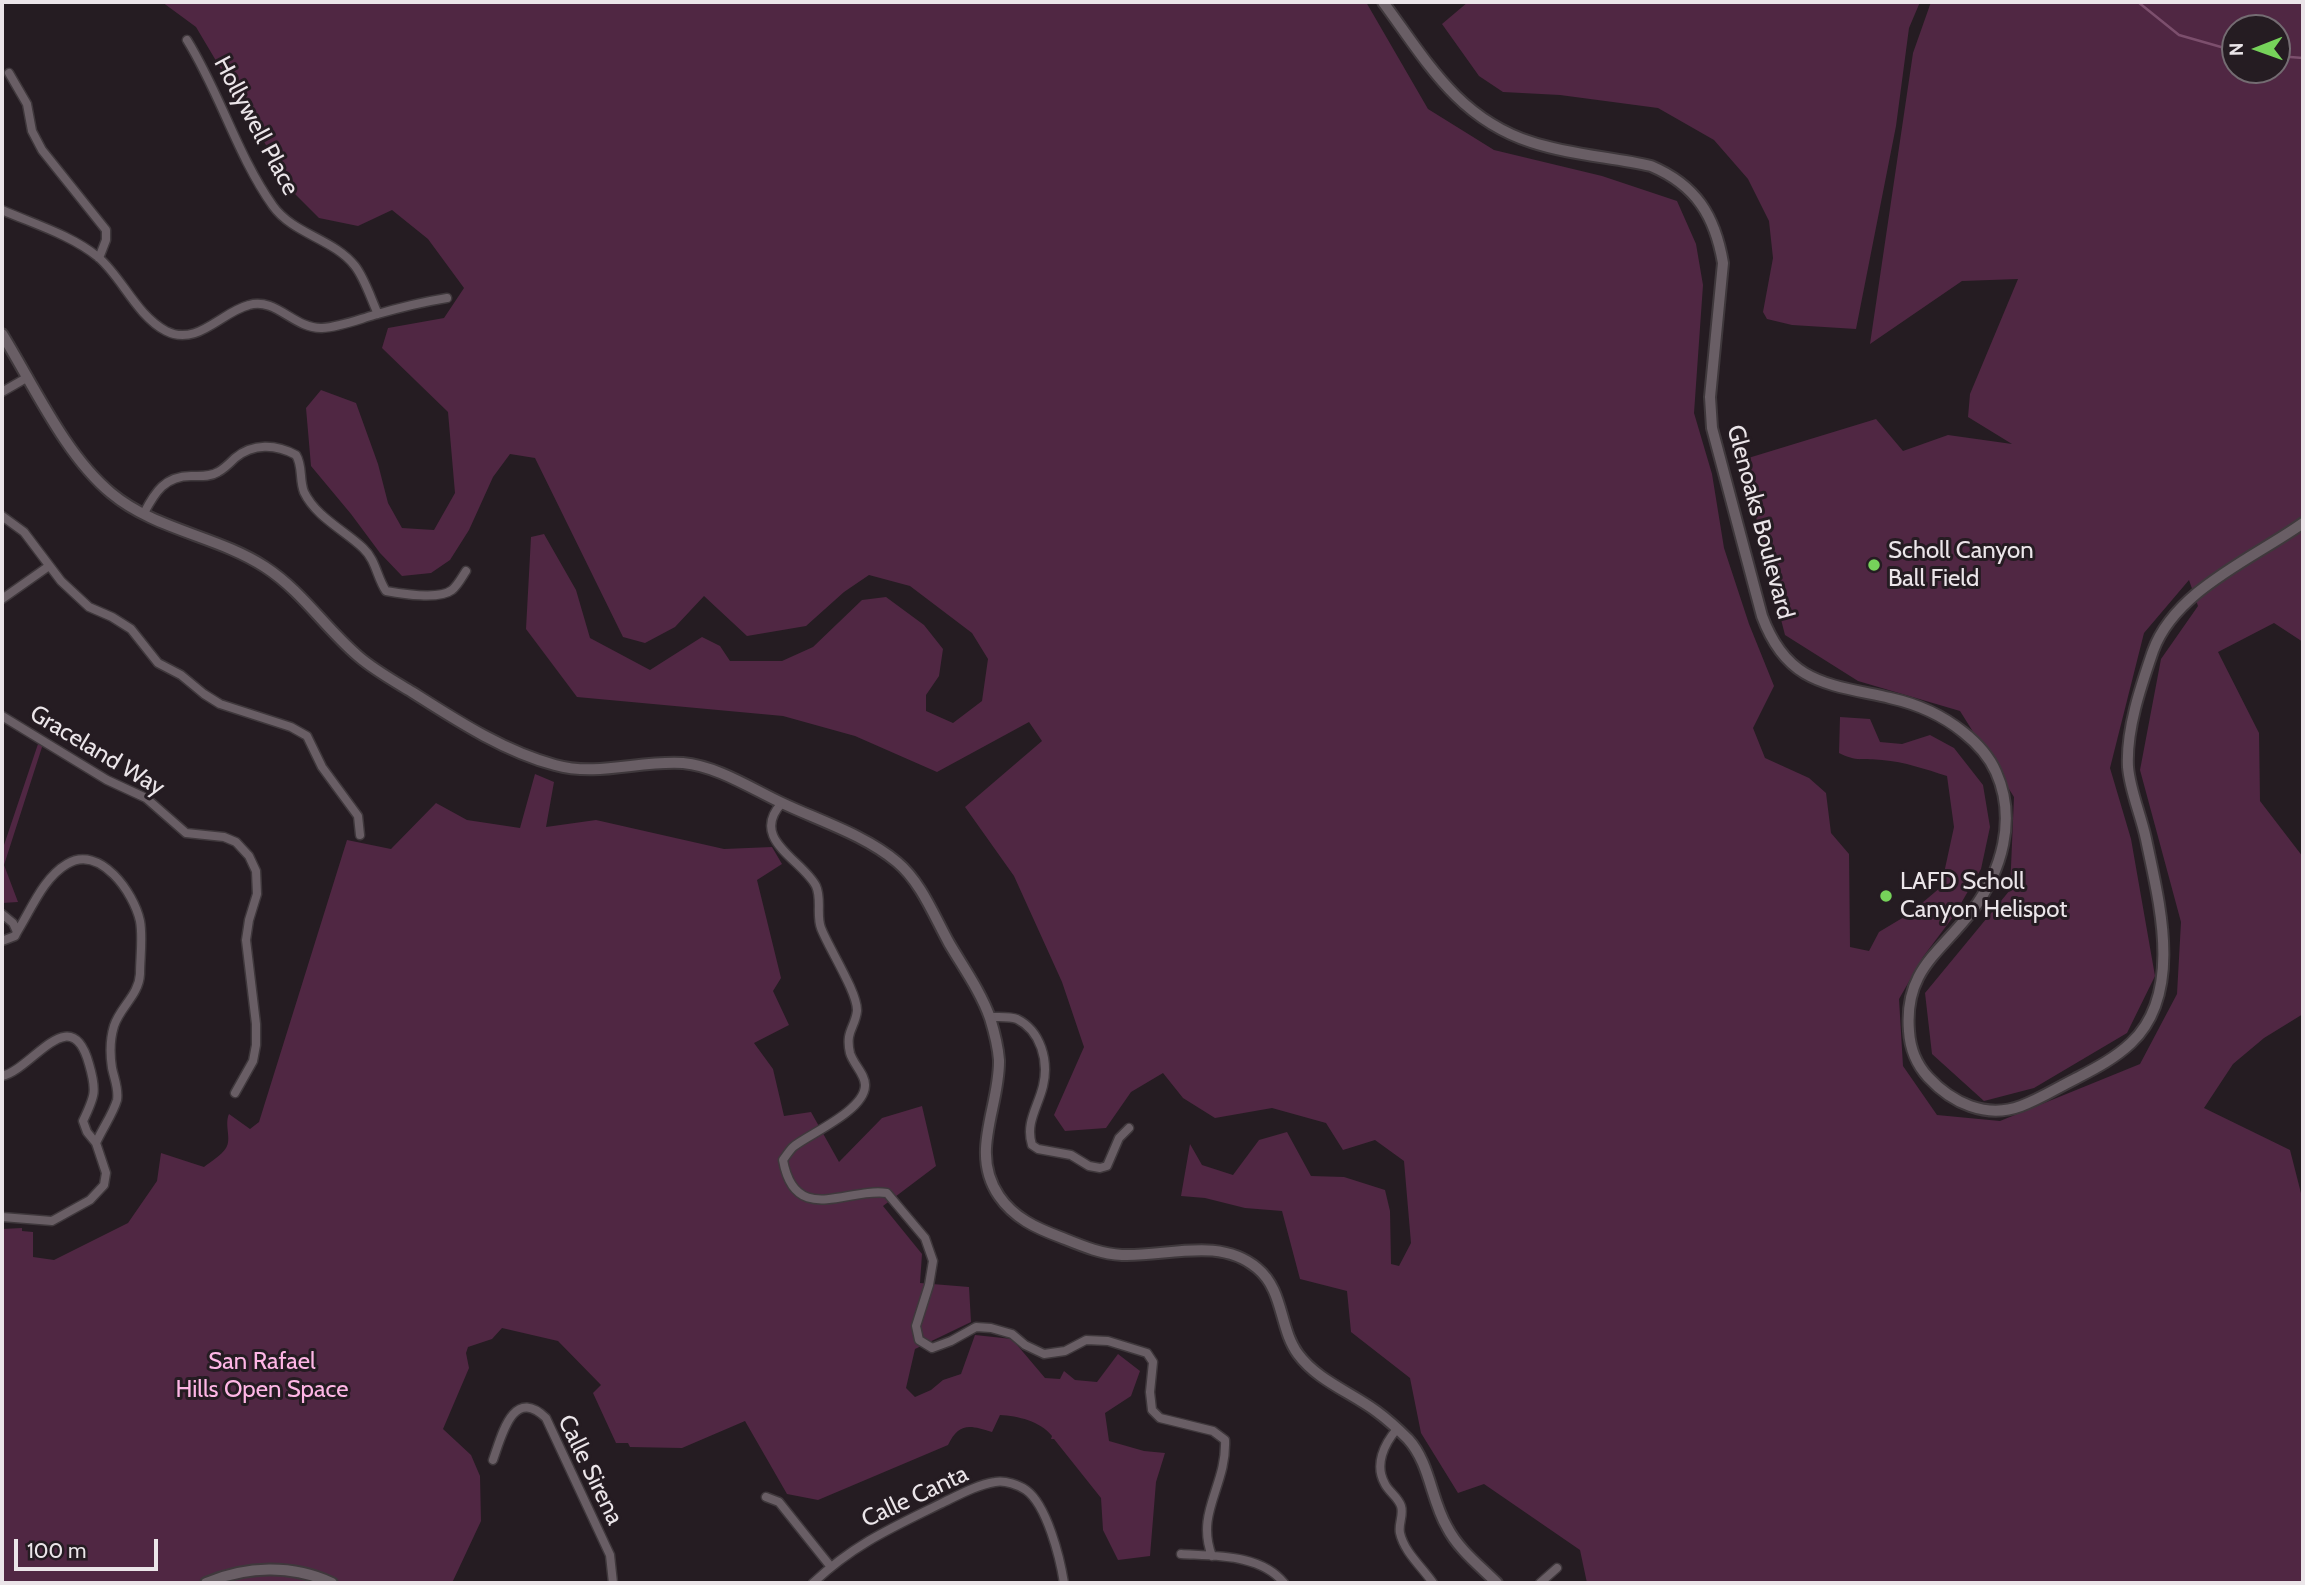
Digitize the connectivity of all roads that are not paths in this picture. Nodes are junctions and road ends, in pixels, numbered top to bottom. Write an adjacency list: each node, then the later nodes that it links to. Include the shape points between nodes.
1 (1383, 2): 13 (street, Glenoaks Boulevard, via 1445,86 1482,119 1530,142 1651,166 1670,174 1699,200 1711,220 1723,262 1710,397 1712,428 1770,637 1795,667 1829,686 1914,705 1952,723 1994,766 2007,810 2001,852 1972,911 1917,977 1908,1009 1916,1058 1949,1097 1980,1109 2017,1108 2098,1067 2133,1042 2145,1026 2161,991 2164,951 2146,838 2128,770 2133,723 2150,662 2161,634 2207,586)
2 (187, 40): 7 (street, Hollywell Place, via 274,208 354,266)
3 (9, 72): 5 (street, via 27,104 32,131 42,150 106,230)
4 (2, 210): 5 (street)
5 (99, 258): 7 (street, via 146,314 178,335 209,328 235,309 251,304 267,303 290,319 320,328)
6 (447, 299): 7 (street)
7 (378, 314)
8 (2, 334): 9 (street)
9 (28, 377): 10 (street); 11 (street, via 81,463 111,493)
10 (2, 392)
11 (144, 513): 15 (street, via 163,483 219,472 238,456 264,446 296,455 304,491 327,519 365,549 386,592 443,595 455,588); 18 (street, via 244,554 270,570 363,661 508,748 557,766 586,770 690,763)
12 (2, 516): 14 (street, via 24,532)
13 (2303, 523)
14 (49, 566): 16 (street); 19 (street, via 89,607 131,629 158,663 204,694 307,736 322,767 358,816)
15 (466, 571)
16 (2, 599)
17 (2, 716): 25 (street, Graceland Way, via 107,780 146,798 186,833 224,837 236,842 248,856 256,871 257,894 246,940 256,1045 253,1061)
18 (782, 803): 23 (street, via 900,864); 33 (street, via 771,826 774,838 816,885 820,925 857,1010 849,1031 849,1049 866,1087 834,1123 792,1148 783,1160 786,1176 810,1198 830,1201 873,1191 887,1194 925,1238 933,1261 916,1326 919,1340 932,1348 976,1328 991,1328 1012,1334 1044,1354 1065,1351 1086,1340 1108,1341 1147,1353 1153,1362 1152,1410 1160,1418 1213,1431 1225,1440 1226,1459 1206,1519)
19 (360, 835)
20 (2, 914): 21 (street)
21 (17, 932): 22 (street); 27 (street, via 49,880 79,860 96,860 108,868 134,905 140,923 140,979 115,1022 111,1046 117,1101)
22 (2, 941)
23 (989, 1017): 26 (street, via 1016,1018 1036,1034 1041,1046 1044,1085 1029,1123 1032,1145 1100,1168 1107,1166 1119,1138); 29 (street, via 999,1064 984,1150 998,1194 1016,1215 1034,1227 1104,1253 1212,1249 1256,1266 1276,1294 1299,1356)
24 (2, 1076): 27 (street, via 54,1040 68,1036 78,1040 85,1049 96,1093 83,1121)
25 (235, 1093)
26 (1129, 1128)
27 (96, 1143): 28 (street, via 106,1173 104,1185 90,1200 52,1221)
28 (2, 1217)
29 (1397, 1429): 42 (street, via 1383,1452 1382,1474 1401,1506 1400,1534); 43 (street, via 1414,1447 1448,1530)
30 (494, 1460): 38 (street, Calle Sirena, via 505,1426 516,1411 535,1407 546,1418 610,1555)
31 (766, 1497): 34 (street, via 779,1502)
32 (1181, 1554): 33 (street)
33 (1212, 1556): 41 (street, via 1252,1562 1277,1574)
34 (831, 1567): 39 (street, Calle Canta); 40 (street, Calle Canta, via 874,1536 996,1481 1025,1488 1037,1500)
35 (1557, 1568): 44 (street)
36 (206, 1583): 37 (street, via 266,1569)
37 (332, 1583)
38 (613, 1583)
39 (813, 1583)
40 (1064, 1583)
41 (1284, 1583)
42 (1433, 1583)
43 (1497, 1583)
44 (1540, 1583)

